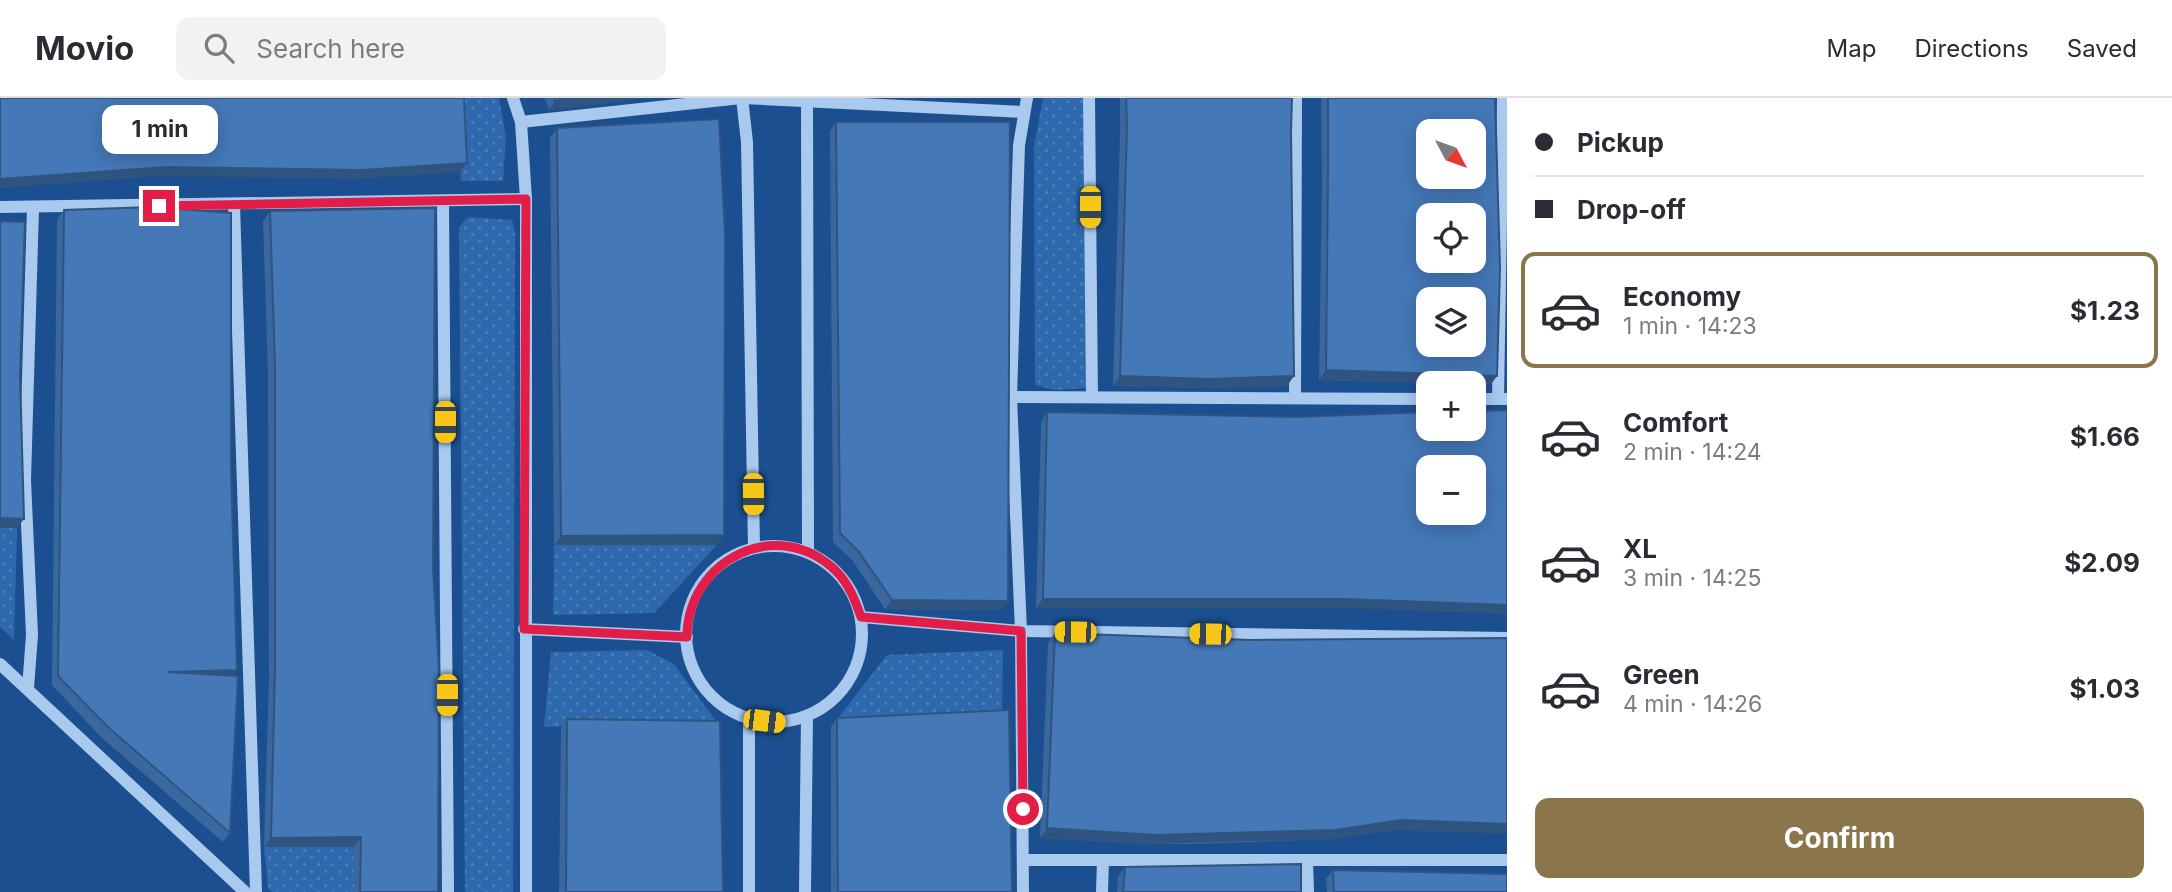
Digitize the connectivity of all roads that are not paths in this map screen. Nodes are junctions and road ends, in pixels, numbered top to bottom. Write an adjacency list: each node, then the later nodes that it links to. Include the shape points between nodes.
1 (513, 98): 9 (street)
2 (742, 98): 7 (street); 9 (street); 20 (street, via 747,142)
3 (1027, 98): 8 (street)
4 (1088, 98): 16 (street)
5 (1296, 98): 17 (street)
6 (1503, 98): 19 (street)
7 (806, 100): 8 (street); 21 (street)
8 (1023, 112): 15 (street)
9 (521, 122): 10 (street)
10 (526, 199): 11 (street); 23 (street)
11 (443, 201): 12 (street); 37 (street)
12 (234, 205): 14 (street); 36 (street)
13 (0, 207): 14 (street)
14 (33, 208): 28 (street, via 24,480 32,635)
15 (1012, 397): 16 (street); 24 (street)
16 (1092, 397): 17 (street)
17 (1295, 398): 18 (street)
18 (1416, 398)
19 (1502, 399)
20 (754, 548): 21 (street); 25 (street, via 710,573 695,594)
21 (808, 552): 22 (street, via 835,570 852,592)
22 (861, 617): 24 (street); 29 (street, via 861,648 852,677 833,700)
23 (524, 629): 25 (street); 38 (street)
24 (1021, 631): 26 (street); 31 (street)
25 (687, 637): 30 (street, via 693,669 706,691)
26 (1507, 638)
27 (0, 664): 28 (street)
28 (28, 688): 35 (street)
29 (807, 716): 30 (street, via 778,723); 40 (street)
30 (749, 719): 39 (street)
31 (1023, 860): 32 (street); 41 (street)
32 (1103, 860): 33 (street); 42 (street)
33 (1307, 860): 34 (street); 43 (street)
34 (1507, 860)
35 (245, 892)
36 (256, 892)
37 (448, 892)
38 (526, 892)
39 (748, 892)
40 (805, 892)
41 (1023, 892)
42 (1102, 892)
43 (1308, 892)

